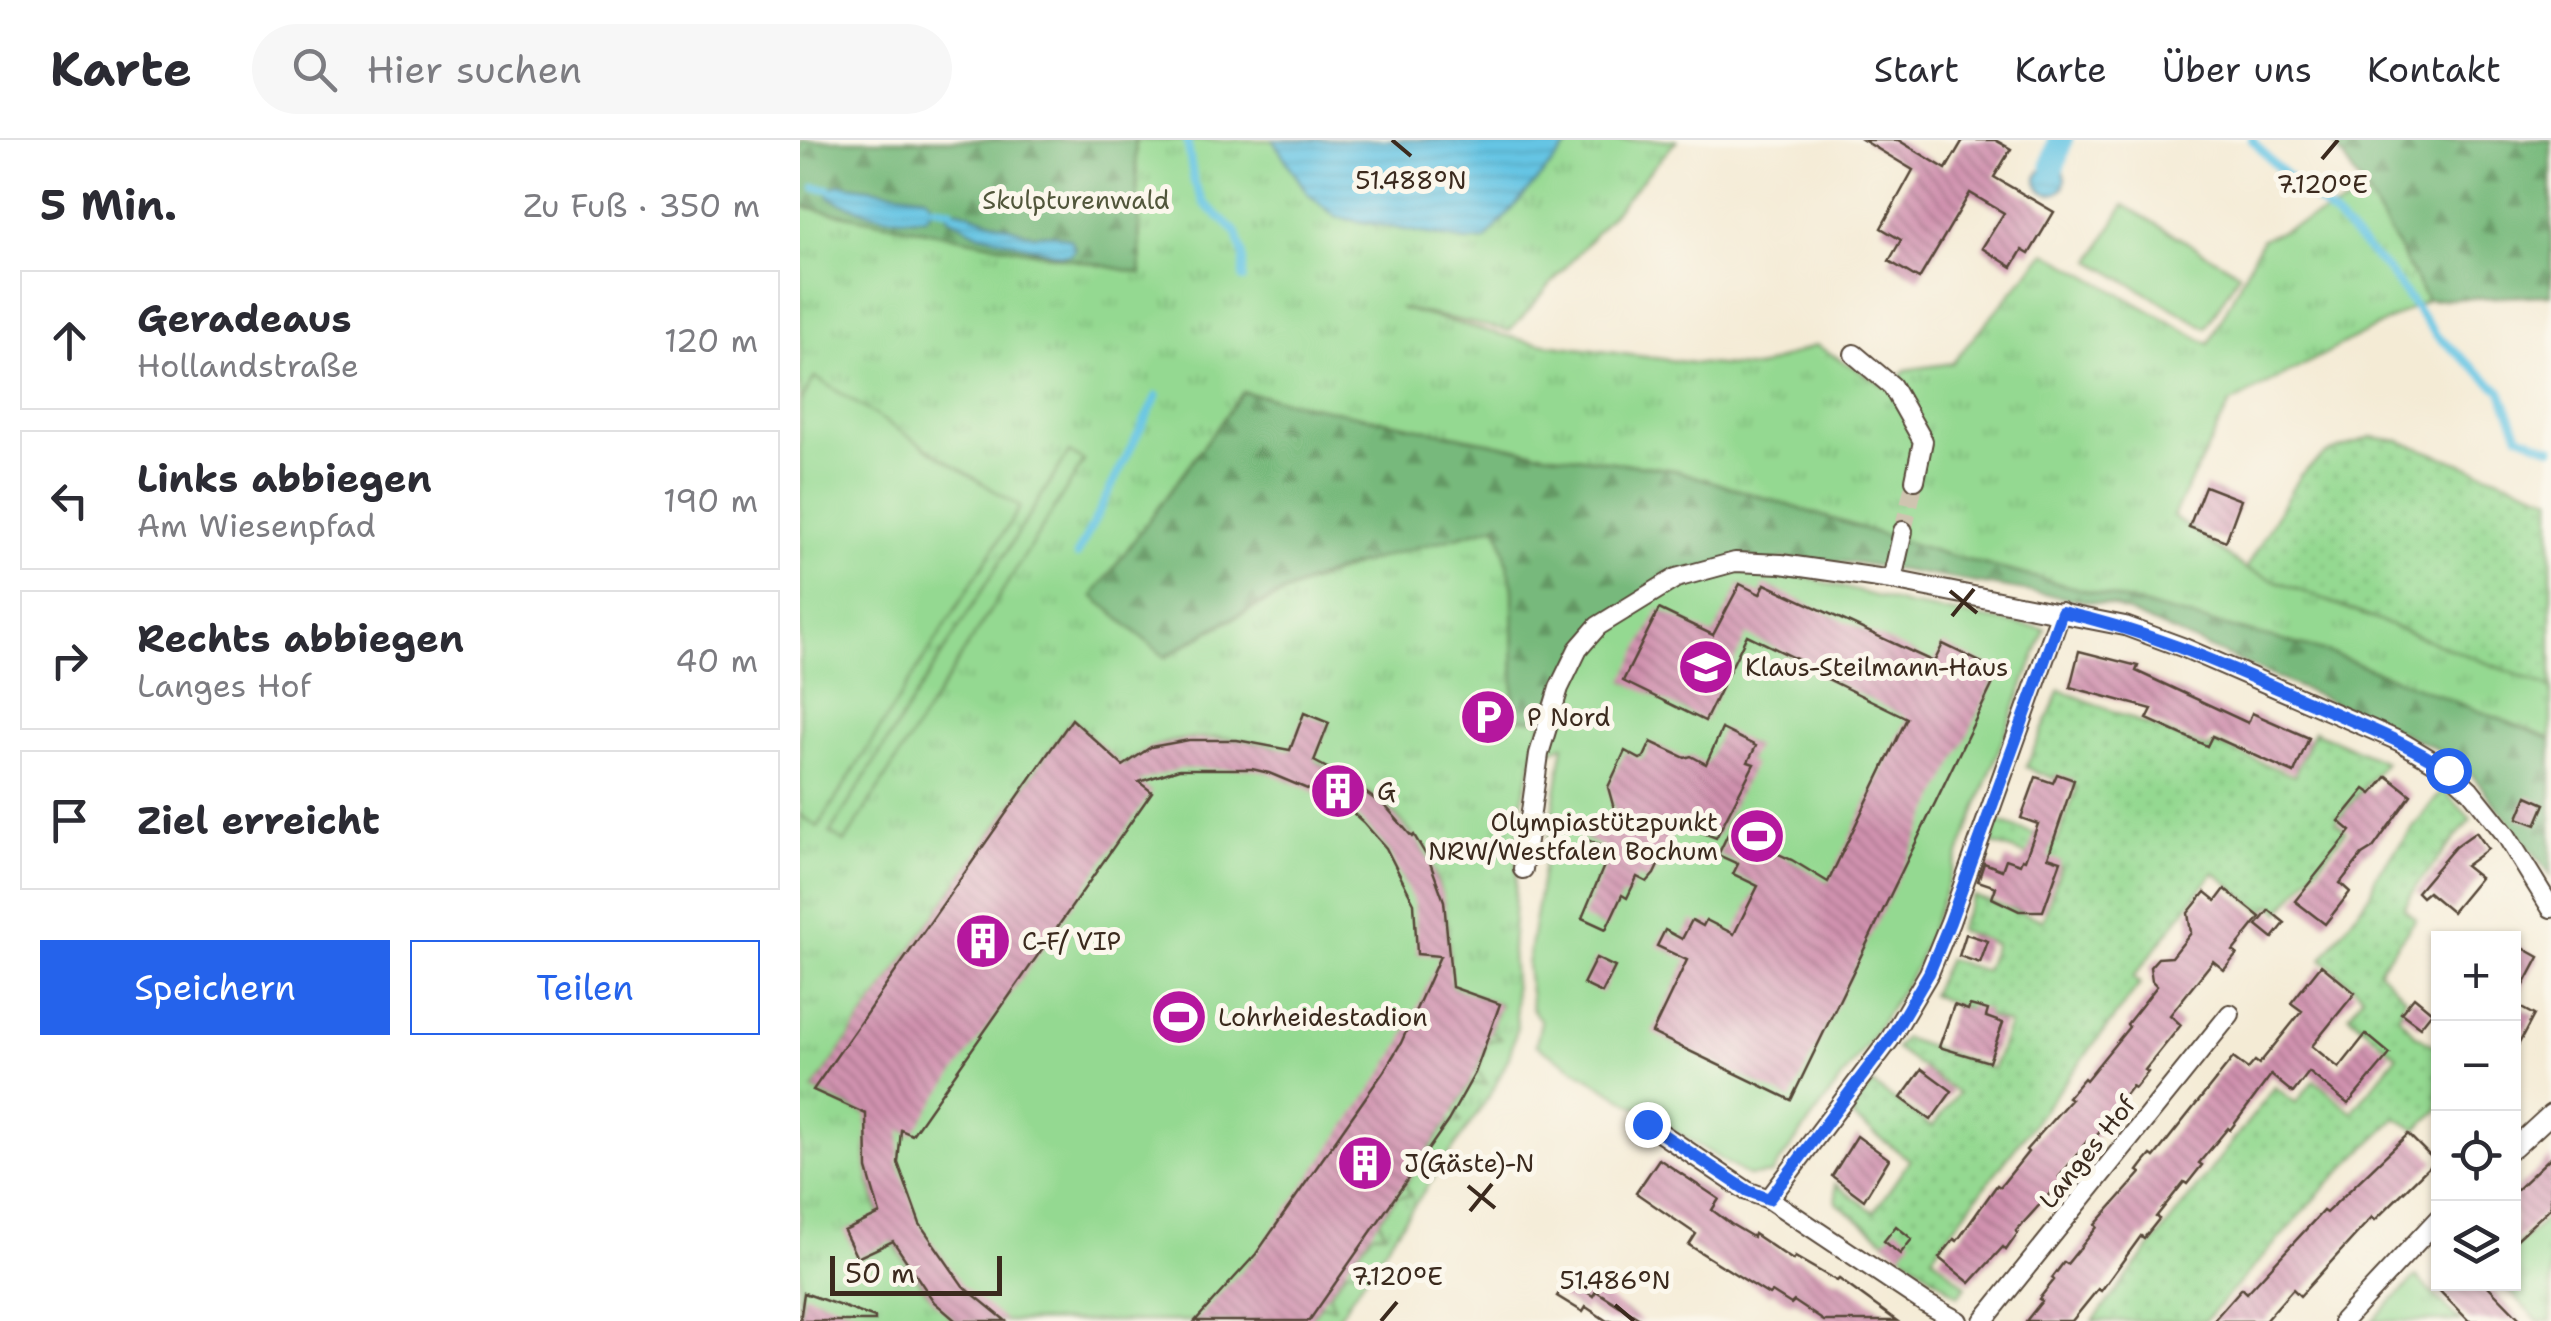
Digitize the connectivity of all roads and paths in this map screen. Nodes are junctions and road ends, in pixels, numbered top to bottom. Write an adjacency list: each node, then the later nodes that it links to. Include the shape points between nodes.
1 (1854, 354): 2 (street, via 1892,386 1923,441)
2 (1915, 480)
3 (1903, 531): 4 (street)
4 (1892, 580): 5 (street); 6 (street, via 1735,562 1676,578 1598,626 1578,649 1554,702 1539,754)
5 (2062, 612): 7 (street, via 2182,646 2427,756 2490,812); 12 (street, via 1929,973 1890,1039)
6 (1523, 869)
7 (2551, 908)
8 (2230, 1014): 15 (street, Langes Hof)
9 (2551, 1114): 11 (street)
10 (1647, 1124): 12 (street)
11 (2521, 1142)
12 (1769, 1199): 14 (street)
13 (2431, 1227): 16 (street)
14 (1958, 1321)
15 (1983, 1321)
16 (2343, 1321)

